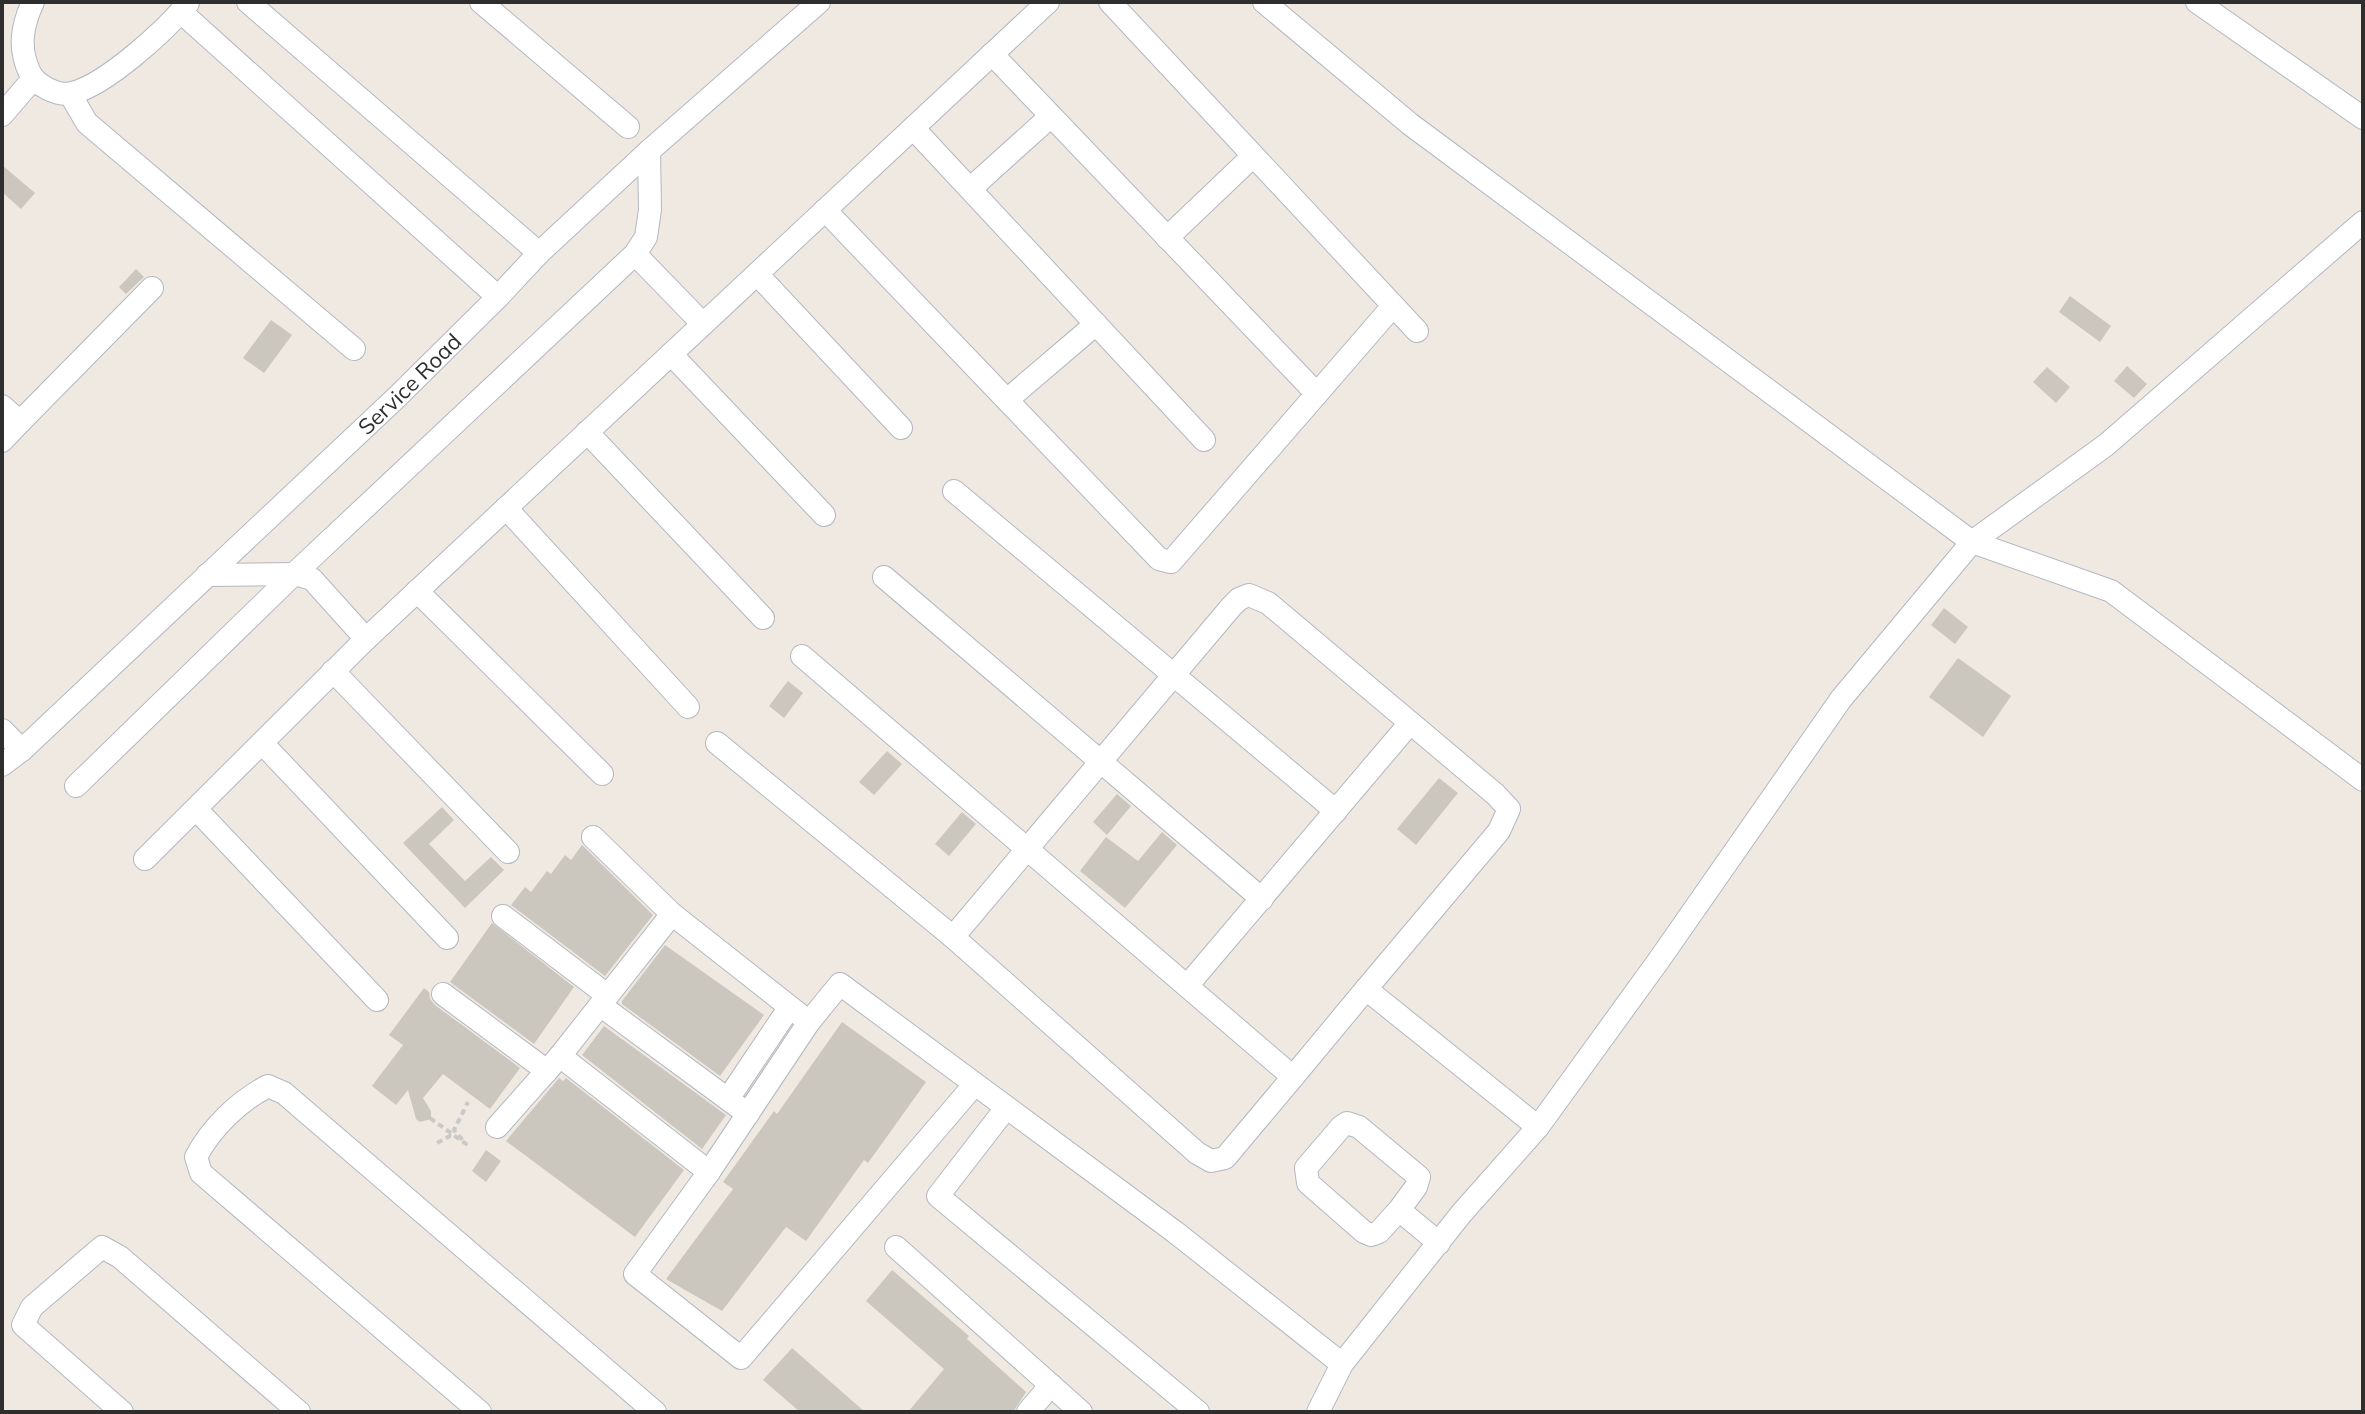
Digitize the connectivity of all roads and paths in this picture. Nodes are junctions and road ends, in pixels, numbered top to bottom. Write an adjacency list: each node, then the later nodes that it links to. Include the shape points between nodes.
1 (33, 2): 11 (street, via 21,43)
2 (248, 2): 24 (street)
3 (481, 2): 16 (street)
4 (819, 2): 18 (street, Service Road)
5 (1048, 2): 10 (street)
6 (1110, 2): 19 (street)
7 (1264, 2): 46 (street, via 1410,124)
8 (2197, 2): 15 (street)
9 (185, 7): 12 (street, via 135,55); 28 (street)
10 (992, 54): 14 (street); 17 (street)
11 (33, 79): 12 (street, via 49,90); 13 (street)
12 (70, 94): 33 (street, via 87,123)
13 (2, 115)
14 (1051, 116): 20 (street); 23 (street)
15 (2363, 118)
16 (628, 127)
17 (913, 128): 20 (street); 21 (street)
18 (649, 151): 24 (street, Service Road); 25 (street, via 648,224)
19 (1253, 156): 23 (street); 29 (street)
20 (970, 189): 31 (street)
21 (825, 210): 26 (street); 36 (street)
22 (2363, 222): 46 (street, via 2106,445)
23 (1167, 238): 35 (street)
24 (539, 253): 28 (street, Service Road)
25 (635, 254): 30 (street); 47 (street)
26 (757, 274): 30 (street); 39 (street)
27 (152, 288): 38 (street)
28 (498, 297): 48 (street, Service Road)
29 (1393, 306): 32 (street); 35 (street)
30 (703, 324): 34 (street)
31 (1096, 324): 36 (street); 41 (street)
32 (1417, 331)
33 (354, 349)
34 (671, 354): 40 (street); 45 (street)
35 (1317, 394): 36 (street, via 1171,562 1159,559)
36 (1007, 400)
37 (2, 406): 38 (street)
38 (20, 422): 42 (street)
39 (901, 428)
40 (587, 432): 44 (street); 51 (street)
41 (1204, 440)
42 (2, 441)
43 (954, 491): 55 (street)
44 (506, 508): 50 (street); 56 (street)
45 (824, 515)
46 (1972, 542): 65 (street, via 2111,591); 94 (street, via 1841,699)
47 (294, 574): 48 (street); 52 (street, via 312,579); 66 (street)
48 (207, 575): 61 (street, Service Road)
49 (884, 577): 62 (street)
50 (417, 591): 52 (street); 64 (street)
51 (763, 618)
52 (366, 639): 54 (street)
53 (802, 656): 70 (street)
54 (333, 671): 59 (street); 71 (street)
55 (1174, 674): 57 (street, via 1231,607 1249,595 1268,603); 62 (street); 68 (street)
56 (688, 707)
57 (1410, 723): 68 (street); 79 (street, via 1509,809 1499,831)
58 (2, 730): 61 (street)
59 (262, 743): 67 (street); 77 (street)
60 (717, 743): 76 (street)
61 (22, 750): 63 (street, Service Road)
62 (1099, 761): 70 (street); 73 (street)
63 (2, 765)
64 (602, 774)
65 (2363, 780)
66 (76, 786)
67 (196, 809): 72 (street); 81 (street)
68 (1336, 811): 73 (street)
69 (593, 837): 74 (street)
70 (1026, 850): 76 (street); 78 (street)
71 (508, 852)
72 (145, 859)
73 (1262, 899): 78 (street)
74 (672, 914): 82 (street); 83 (street)
75 (503, 916): 82 (street)
76 (953, 937): 86 (street, via 1211,1161 1225,1158)
77 (447, 938)
78 (1187, 986): 86 (street)
79 (1366, 989): 86 (street); 94 (street)
80 (443, 994): 85 (street)
81 (377, 1000)
82 (604, 1000): 85 (street); 88 (street)
83 (789, 1008): 84 (street); 88 (street)
84 (809, 1022): 87 (street, via 840,984); 91 (street)
85 (553, 1064): 93 (street); 97 (street)
86 (1293, 1077)
87 (974, 1085): 90 (street); 97 (street, via 741,1358 635,1274)
88 (728, 1099): 91 (street)
89 (468, 1102): 96 (path, via 454,1130)
90 (1006, 1108): 101 (street); 109 (street, via 938,1196)
91 (748, 1114): 97 (street)
92 (430, 1118): 96 (path)
93 (497, 1127)
94 (1538, 1127): 99 (street)
95 (437, 1143): 96 (path, via 450,1136)
96 (466, 1144)
97 (709, 1172)
98 (1399, 1210): 98 (street, via 1379,1232 1364,1232 1308,1183 1306,1168 1341,1127 1359,1127 1419,1177); 99 (street)
99 (1439, 1243): 101 (street)
100 (896, 1247): 102 (street)
101 (1342, 1364): 110 (street)
102 (1051, 1385): 107 (street); 108 (street)
103 (122, 1412): 104 (street, via 23,1325 32,1307 102,1247)
104 (299, 1412)
105 (480, 1412): 106 (street, via 201,1173 196,1157 205,1141 250,1096 268,1086 284,1093)
106 (655, 1412)
107 (1028, 1412)
108 (1081, 1412)
109 (1198, 1412)
110 (1318, 1412)

